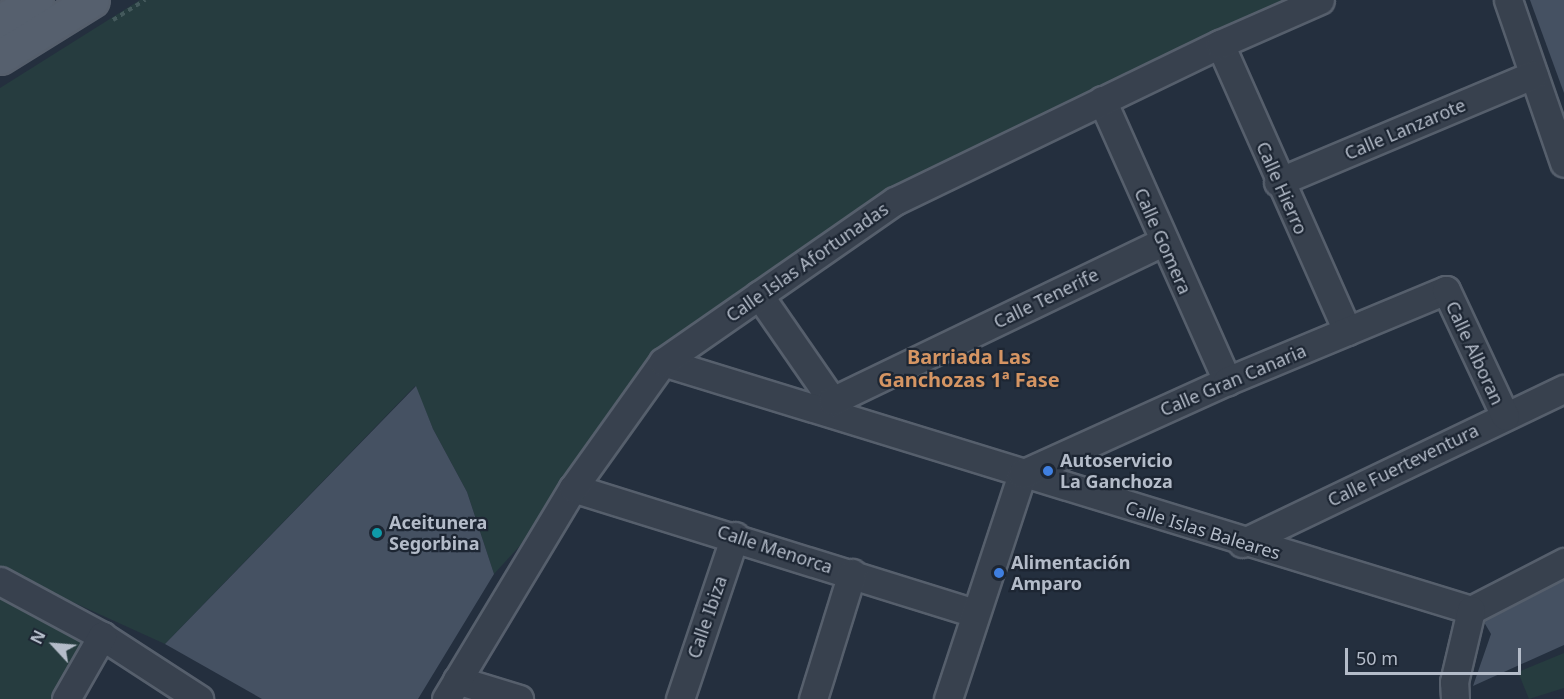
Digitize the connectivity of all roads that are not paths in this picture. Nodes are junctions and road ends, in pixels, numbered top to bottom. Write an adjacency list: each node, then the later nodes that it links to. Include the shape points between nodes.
1 (36, 0): 5 (main road)
2 (92, 0): 7 (main road)
3 (1320, 0): 6 (street, Calle Islas Afortunadas)
4 (1508, 0): 8 (street)
5 (0, 22)
6 (1220, 44): 9 (street, Calle Islas Afortunadas); 12 (street, Calle Hierro)
7 (0, 57)
8 (1533, 75): 10 (street); 12 (street, Calle Lanzarote)
9 (1102, 100): 13 (street, Calle Gomera); 15 (street, Calle Islas Afortunadas, via 895,201)
10 (1556, 116): 11 (street)
11 (1564, 163)
12 (1278, 182): 16 (street, Calle Hierro)
13 (1163, 242): 18 (street, Calle Gomera); 20 (street, Calle Tenerife)
14 (1446, 290): 16 (street, Calle Gran Canaria); 21 (street, Calle Alboran)
15 (759, 295): 17 (street, Calle Islas Afortunadas); 20 (street)
16 (1347, 331): 18 (street, Calle Gran Canaria)
17 (663, 362): 20 (street, Calle Islas Baleares); 23 (street, Calle Islas Afortunadas)
18 (1227, 381): 22 (street, Calle Gran Canaria)
19 (1564, 389): 21 (street, Calle Fuerteventura)
20 (837, 408): 22 (street, Calle Islas Baleares)
21 (1505, 416): 25 (street, Calle Fuerteventura)
22 (1022, 474): 25 (street, Calle Islas Baleares); 30 (street)
23 (573, 488): 24 (street, Calle Menorca); 32 (street, Calle Islas Afortunadas)
24 (735, 536): 27 (street, Calle Menorca); 36 (street, Calle Ibiza)
25 (1242, 543): 29 (street, Calle Islas Baleares)
26 (1564, 562): 29 (street)
27 (852, 573): 30 (street, Calle Menorca); 37 (street)
28 (0, 581): 31 (street)
29 (1471, 610): 39 (street, via 1454,682)
30 (975, 613): 38 (street)
31 (102, 636): 33 (street); 34 (street)
32 (451, 690): 35 (street)
33 (66, 699)
34 (199, 699)
35 (519, 699)
36 (680, 699)
37 (813, 699)
38 (948, 699)
39 (1455, 699)

